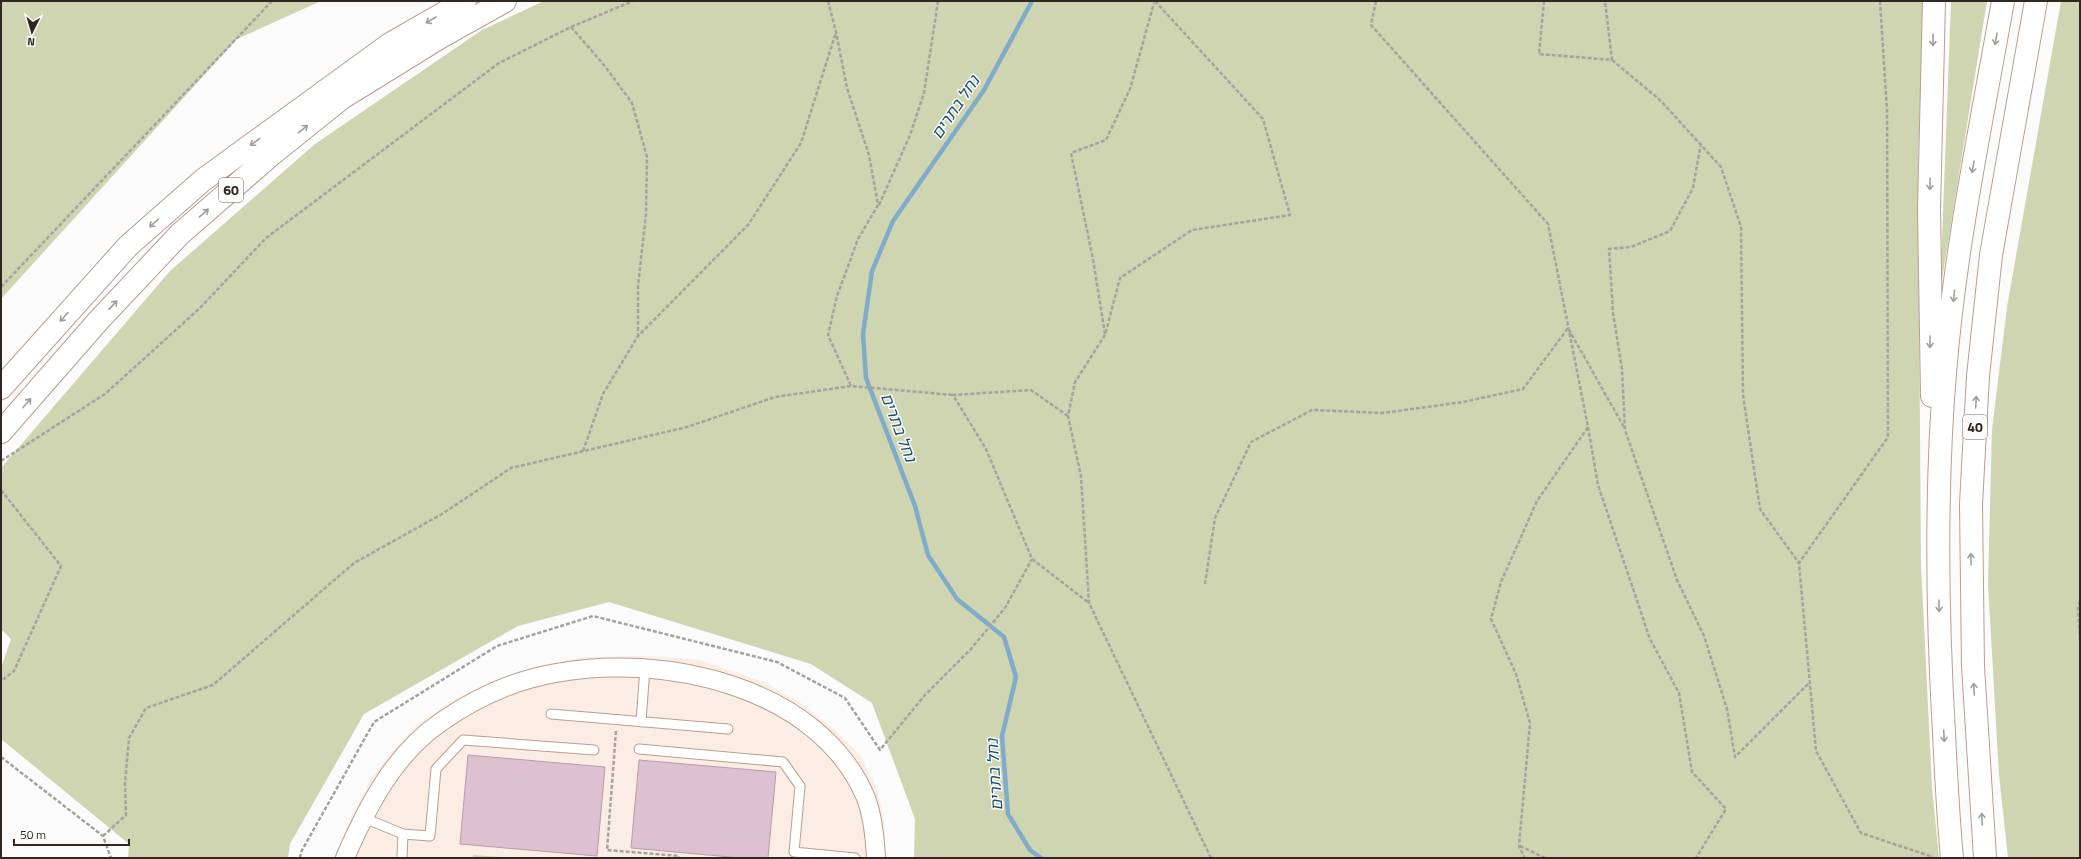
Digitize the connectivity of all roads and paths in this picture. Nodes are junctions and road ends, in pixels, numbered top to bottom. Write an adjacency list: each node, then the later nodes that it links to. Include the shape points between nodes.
1 (272, 1): 20 (path)
2 (465, 1): 25 (highway, 60, one-way to 25, via 390,44 203,180 128,246)
3 (505, 1): 30 (highway, 60, one-way to 3, via 99,320 180,234 260,165 342,98)
4 (634, 1): 15 (path)
5 (828, 1): 16 (path)
6 (938, 1): 19 (path, via 924,93 910,135)
7 (1376, 1): 21 (path, via 1371,26 1548,224)
8 (1544, 1): 17 (path, via 1539,54)
9 (1605, 1): 17 (path)
10 (1880, 1): 34 (path, via 1887,110 1888,437)
11 (1934, 1): 35 (highway, one-way to 35, via 1930,351)
12 (2002, 1): 35 (highway, 40, one-way to 35, via 1957,266 1945,373 1938,504)
13 (2036, 1): 66 (highway, 40, one-way to 13, via 1972,612 1971,504 1978,376 1991,255)
14 (1155, 2): 22 (path, via 1130,89 1106,140 1071,153 1093,259); 22 (path, via 1264,119 1290,216 1192,230 1120,278)
15 (571, 27): 23 (path, via 632,103 647,157 646,214 638,286); 32 (path, via 499,63 266,238 200,308 105,394)
16 (836, 32): 19 (path, via 847,88 869,155); 23 (path, via 801,143 748,225)
17 (1612, 60): 18 (path, via 1660,100)
18 (1701, 143): 29 (path, via 1694,188 1670,231 1631,247 1609,249 1613,312 1622,369); 34 (path, via 1721,166 1741,227 1743,395 1760,509)
19 (878, 205): 24 (path, via 858,238 837,296 828,335)
20 (1, 287)
21 (1568, 328): 28 (path); 29 (path); 36 (path, via 1523,389 1463,402 1383,412 1312,410 1252,442 1215,518)
22 (1105, 335): 27 (path, via 1075,382)
23 (638, 336): 31 (path, via 603,394)
24 (851, 386): 26 (path); 31 (path, via 774,397 687,427)
25 (1, 388)
26 (953, 395): 27 (path, via 1030,390); 38 (path, via 986,449 1032,559)
27 (1068, 416): 38 (path, via 1081,476)
28 (1588, 427): 53 (path, via 1537,501 1501,582 1492,619 1516,674 1530,723); 65 (path, via 1598,485 1650,639 1679,693 1692,772 1726,809)
29 (1625, 430): 42 (path, via 1677,580 1704,636 1727,709 1735,757)
30 (1, 432)
31 (583, 451): 52 (path, via 511,468 442,514 354,563 213,684 146,708 129,738 125,783 126,815)
32 (1, 460)
33 (1, 490): 41 (path, via 61,566 14,671)
34 (1800, 562): 42 (path)
35 (1939, 567): 55 (highway, 40, one-way to 55)
36 (1206, 584)
37 (2080, 601): 39 (path)
38 (1089, 603): 62 (path)
39 (2080, 640)
40 (645, 667): 45 (lane); 50 (street, via 599,667 555,673 513,684 474,701 439,722 409,750 384,781); 61 (street, via 702,677 751,692 791,713 824,738 849,767 866,799 875,834)
41 (1, 681)
42 (1810, 682): 55 (path, via 1816,751 1861,833)
43 (551, 714): 44 (lane)
44 (617, 720): 45 (lane); 59 (path, via 607,850)
45 (641, 722): 46 (lane)
46 (728, 729)
47 (639, 749): 54 (lane, via 783,762 800,786 794,852)
48 (594, 750): 51 (lane, via 463,740 436,769 430,836)
49 (1, 757): 52 (path)
50 (364, 818): 51 (lane); 57 (street)
51 (403, 834): 58 (lane)
52 (103, 836): 56 (path)
53 (1519, 846): 63 (path); 64 (path)
54 (807, 856): 60 (lane)
55 (1943, 857)
56 (111, 858)
57 (345, 858)
58 (402, 858)
59 (679, 858)
60 (855, 858)
61 (876, 858)
62 (1211, 858)
63 (1525, 858)
64 (1545, 858)
65 (1696, 858)
66 (1985, 858)

